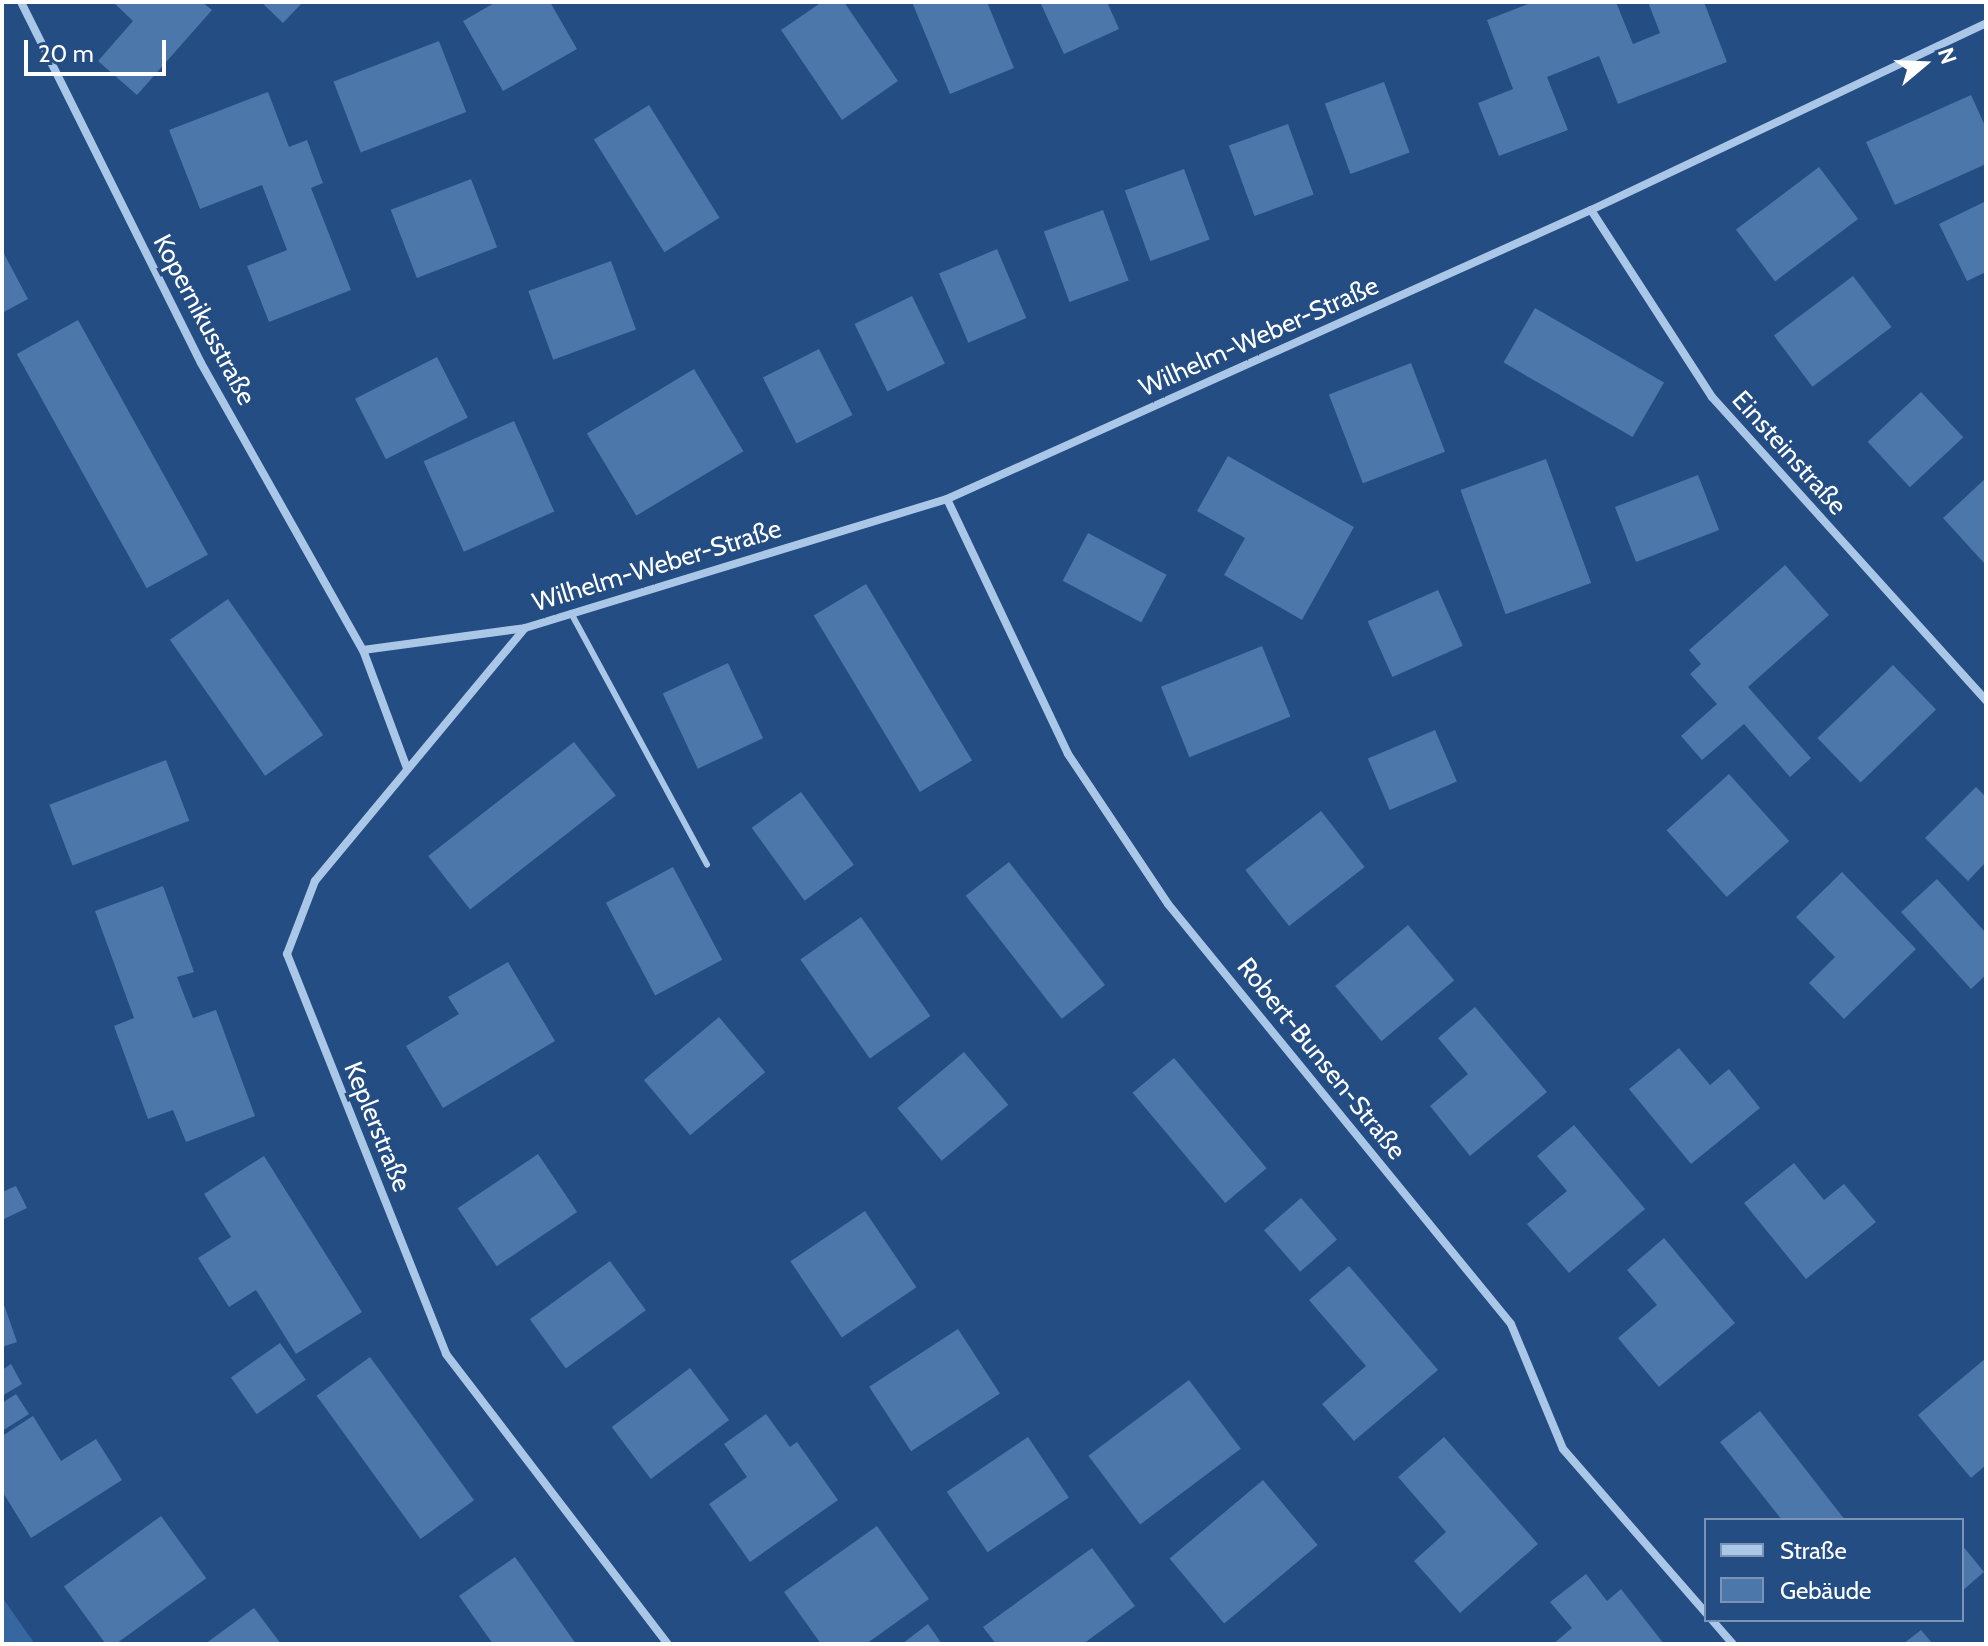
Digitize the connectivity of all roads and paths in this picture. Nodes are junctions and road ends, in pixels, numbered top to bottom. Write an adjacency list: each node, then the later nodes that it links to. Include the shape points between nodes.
1 (21, 2): 7 (street, Kopernikusstraße, via 201,363)
2 (1986, 23): 3 (street, Wilhelm-Weber-Straße)
3 (1591, 210): 4 (street, Wilhelm-Weber-Straße); 8 (street, Einsteinstraße, via 1712,397)
4 (947, 499): 5 (street, Wilhelm-Weber-Straße); 11 (street, Robert-Bunsen-Straße, via 1068,754 1168,904 1511,1324 1563,1449)
5 (571, 613): 6 (street, Wilhelm-Weber-Straße); 10 (lane)
6 (525, 628): 7 (street); 9 (street, Keplerstraße)
7 (363, 650): 9 (street, Kopernikusstraße)
8 (1986, 700)
9 (407, 768): 13 (street, Keplerstraße, via 315,881 287,954 446,1354)
10 (707, 865)
11 (1704, 1611)
12 (1714, 1622): 14 (street)
13 (668, 1644)
14 (1733, 1644)

